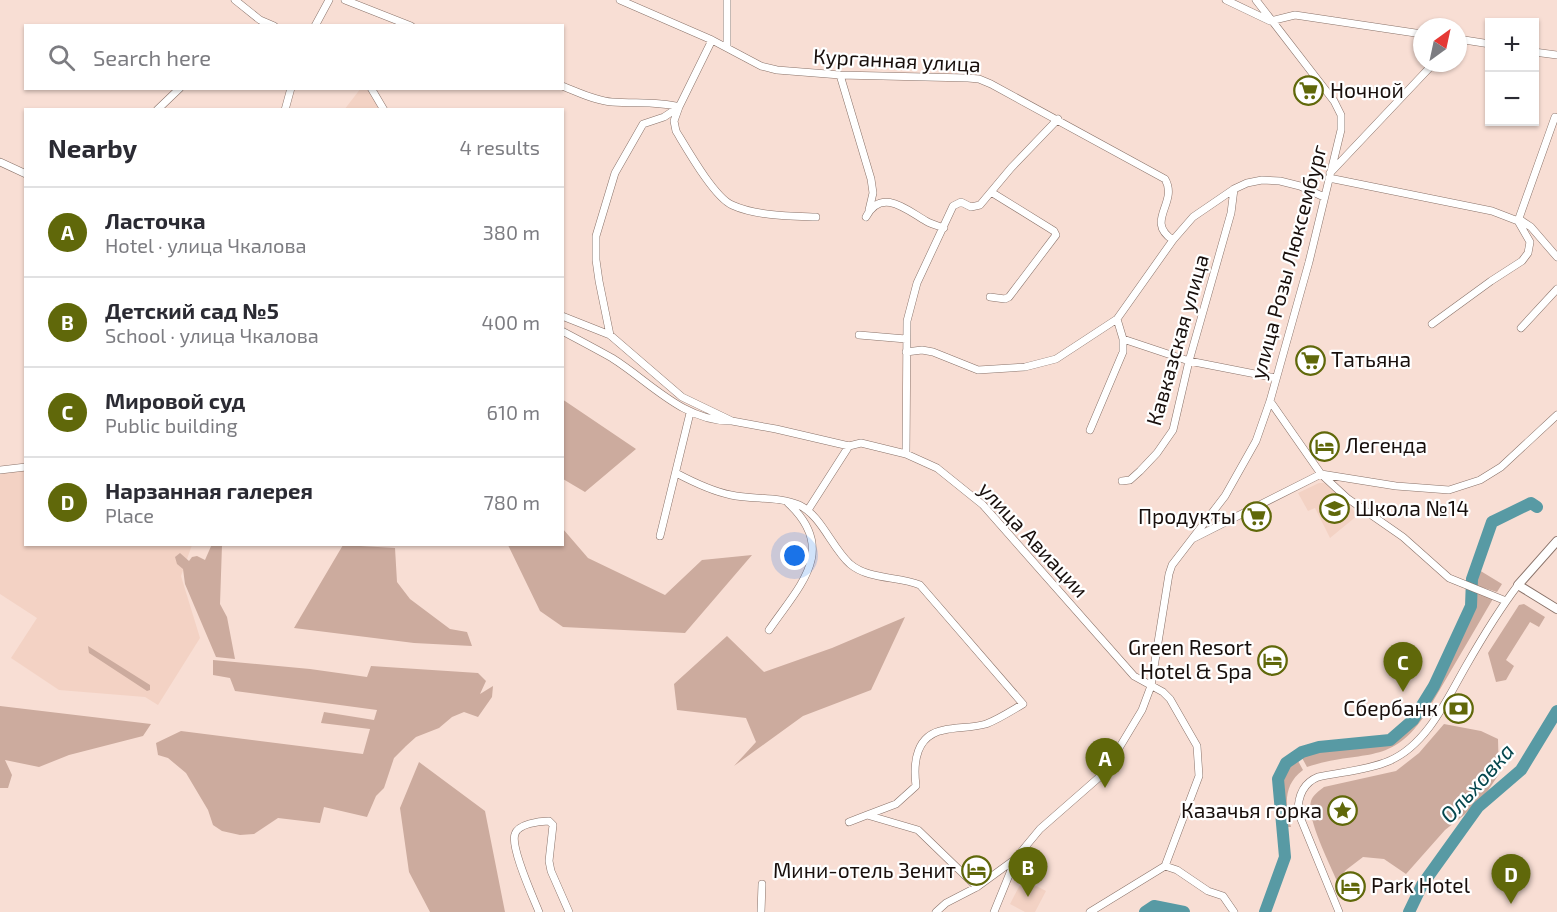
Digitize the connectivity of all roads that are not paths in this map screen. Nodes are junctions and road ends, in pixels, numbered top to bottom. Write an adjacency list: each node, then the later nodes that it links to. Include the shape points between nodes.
1 (235, 0): 8 (street)
2 (329, 0): 12 (street)
3 (345, 0): 13 (street)
4 (620, 0): 15 (street, Курганная улица)
5 (727, 0): 18 (street)
6 (1226, 0): 9 (street)
7 (1256, 0): 9 (street, улица Розы Люксембург)
8 (260, 20): 10 (street); 11 (street)
9 (1270, 21): 14 (street, via 1295,15); 35 (street, улица Розы Люксембург, via 1341,115)
10 (256, 24)
11 (269, 24)
12 (316, 24)
13 (406, 24)
14 (1413, 33)
15 (712, 40): 18 (street, Курганная улица); 30 (street)
16 (1467, 40): 17 (street)
17 (1485, 43)
18 (727, 47): 22 (street, Курганная улица, via 769,68)
19 (1539, 53): 20 (street)
20 (1557, 55)
21 (1426, 72): 35 (street)
22 (840, 75): 32 (street, Курганная улица, via 979,79); 41 (street, via 871,179 873,193 867,214 882,202 894,203)
23 (564, 87): 30 (street, via 611,102)
24 (178, 90): 27 (street)
25 (290, 90): 28 (street)
26 (372, 90): 29 (street)
27 (159, 108)
28 (286, 108)
29 (383, 108)
30 (679, 108): 39 (street, via 674,120 676,131 712,187 731,205 774,215); 51 (street, via 643,124 612,183 596,236 602,305)
31 (1555, 117): 40 (street)
32 (1058, 119): 37 (street); 42 (street, Курганная улица, via 1166,179 1170,194 1161,228)
33 (0, 162): 34 (street)
34 (24, 173)
35 (1329, 175): 38 (street, улица Розы Люксембург); 40 (street)
36 (1234, 189): 38 (street, via 1262,180 1280,181); 42 (street, via 1193,217); 56 (street, Кавказская улица, via 1231,213)
37 (991, 192): 41 (street, via 980,205 956,203); 45 (street, via 1056,235 1009,297)
38 (1324, 197): 57 (street, улица Розы Люксембург)
39 (816, 217)
40 (1519, 220): 43 (street, via 1531,227); 48 (street, via 1530,242 1522,261)
41 (944, 228): 53 (street, via 911,303)
42 (1173, 240): 47 (street)
43 (1557, 257)
44 (1557, 289): 49 (street)
45 (990, 297)
46 (564, 317): 51 (street, улица Авиации)
47 (1117, 319): 54 (street); 55 (street, via 1056,359 1025,367 978,370 933,352)
48 (1432, 324)
49 (1521, 328)
50 (564, 332): 59 (street, улица Авиации, via 611,358)
51 (610, 335): 61 (street, улица Авиации, via 681,397)
52 (859, 335): 53 (street)
53 (906, 339): 55 (street)
54 (1123, 339): 56 (street); 62 (street, via 1123,352)
55 (906, 352): 64 (street)
56 (1189, 361): 57 (street); 69 (street, Кавказская улица, via 1173,430 1140,471 1130,480)
57 (1276, 378): 58 (street, улица Розы Люксембург)
58 (1270, 401): 68 (street); 73 (street, улица Розы Люксембург, via 1243,466)
59 (690, 413): 61 (street, улица Авиации); 67 (street)
60 (1557, 415): 68 (street, via 1501,467 1480,480 1449,490)
61 (732, 421): 63 (street, улица Авиации)
62 (1090, 430)
63 (849, 446): 64 (street, улица Авиации, via 861,443); 71 (street)
64 (906, 454): 79 (street, улица Авиации, via 937,468 983,505 1134,675)
65 (24, 467): 66 (street)
66 (0, 470)
67 (676, 473): 70 (street, via 731,495); 72 (street)
68 (1321, 474): 73 (street); 76 (street, via 1449,578)
69 (1122, 481)
70 (786, 501): 71 (street); 78 (street, via 812,534 811,562)
71 (808, 510): 80 (street, via 849,563 859,570 920,585 1023,704 985,724 930,735 916,757 916,786 896,804)
72 (660, 536)
73 (1192, 540): 79 (street, улица Розы Люксембург, via 1169,574)
74 (1557, 541): 75 (main road)
75 (1518, 585): 76 (street); 77 (main road)
76 (1506, 601): 93 (street, via 1422,735 1399,756 1382,764 1318,777 1303,789 1298,812)
77 (1557, 609)
78 (769, 630)
79 (1151, 686): 82 (street, улица Розы Люксембург, via 1130,733 1104,773 1040,829); 83 (street, улица Авиации, via 1170,699 1197,746 1199,776)
80 (867, 815): 81 (street); 85 (street, via 918,830)
81 (849, 822)
82 (1016, 858): 85 (street); 90 (street)
83 (1165, 866): 91 (street); 92 (street, via 1223,896)
84 (762, 884): 88 (street)
85 (977, 886): 89 (street)
86 (539, 912): 87 (street, via 514,838 520,827 543,821 553,825 550,871)
87 (569, 912)
88 (761, 912)
89 (936, 912)
90 (994, 912)
91 (1090, 912)
92 (1234, 912)
93 (1339, 912)

